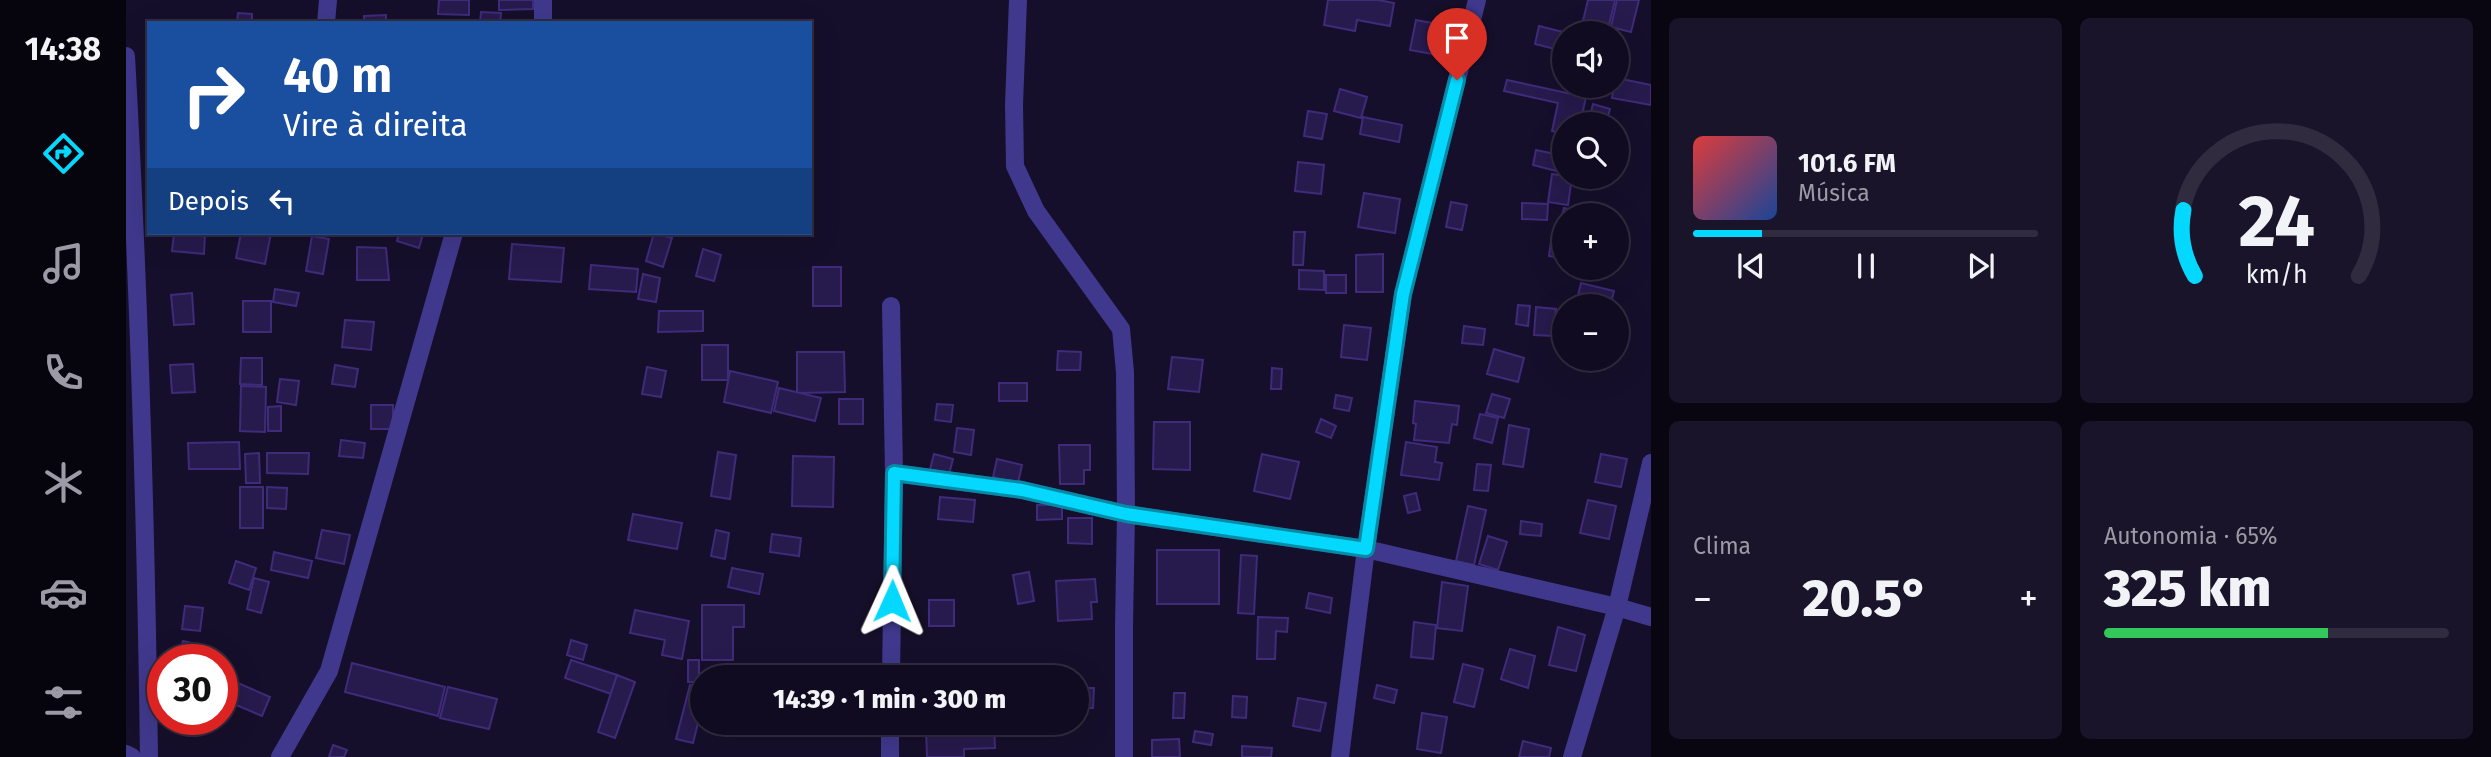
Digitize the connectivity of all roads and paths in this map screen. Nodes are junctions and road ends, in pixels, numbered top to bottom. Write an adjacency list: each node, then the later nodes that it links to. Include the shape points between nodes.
1 (328, 0): 5 (street)
2 (543, 0): 6 (street)
3 (1018, 0): 13 (street, via 1015,166 1036,211 1121,329)
4 (1477, 0): 14 (street, via 1403,294)
5 (327, 21)
6 (543, 21)
7 (126, 56): 8 (street)
8 (137, 217): 21 (street)
9 (453, 235): 22 (street, via 329,671)
10 (891, 306): 12 (street)
11 (1651, 463): 15 (street)
12 (894, 473): 13 (street, via 1022,490); 17 (street)
13 (1126, 514): 14 (street); 24 (street)
14 (1366, 549): 15 (street); 25 (street)
15 (1618, 607): 16 (street); 26 (street)
16 (1651, 617)
17 (891, 665)
18 (890, 735): 23 (street)
19 (126, 754): 20 (street)
20 (132, 757)
21 (149, 757)
22 (280, 757)
23 (890, 757)
24 (1124, 757)
25 (1340, 757)
26 (1572, 757)

